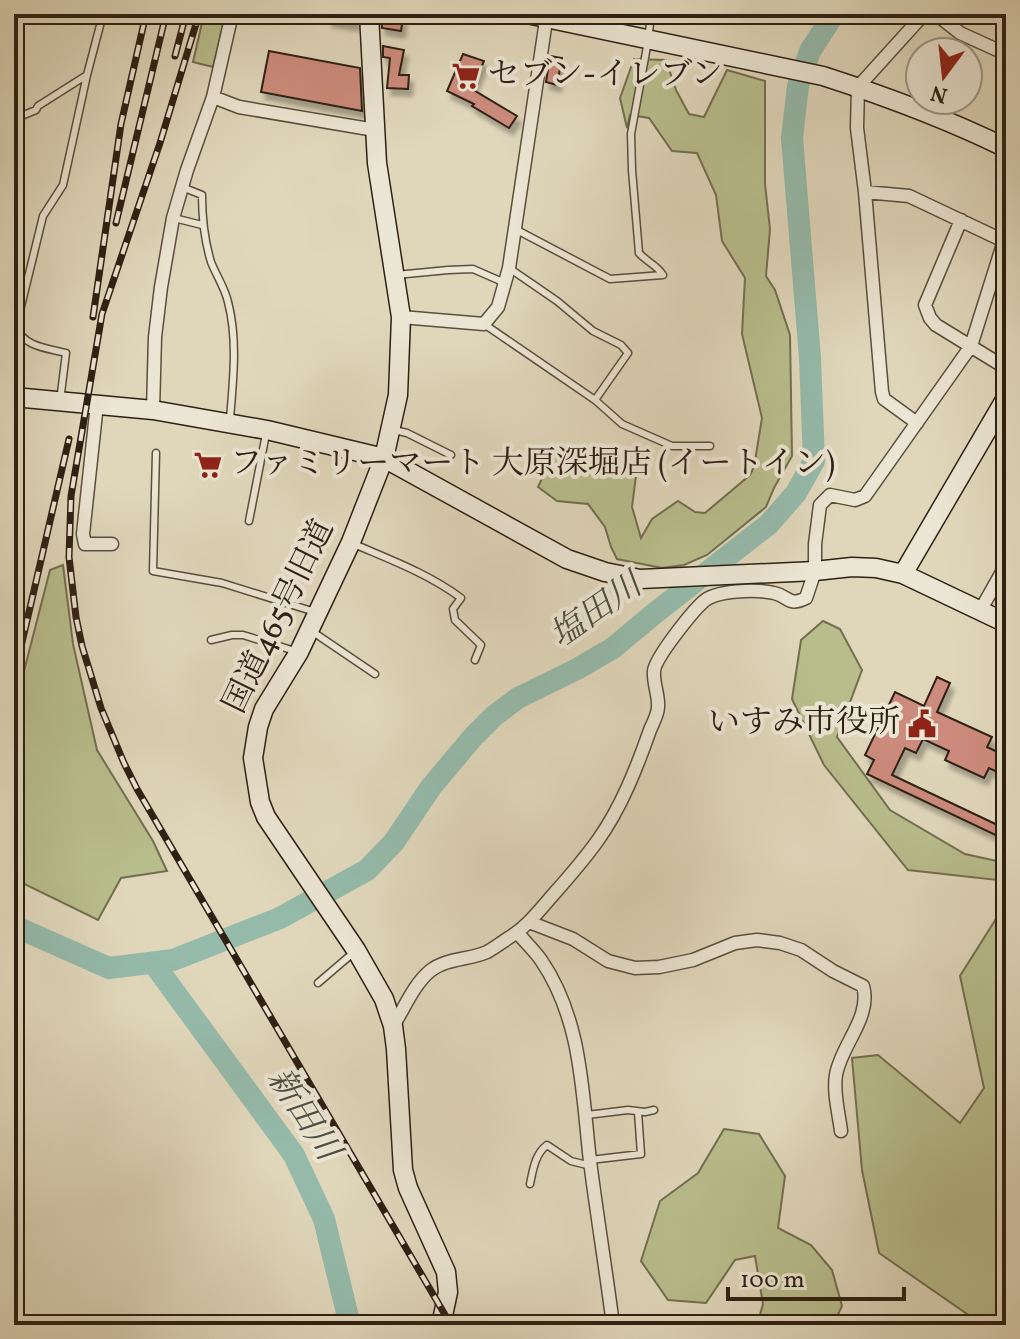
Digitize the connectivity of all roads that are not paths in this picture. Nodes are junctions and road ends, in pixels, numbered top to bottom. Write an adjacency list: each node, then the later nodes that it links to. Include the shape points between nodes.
1 (103, 14): 11 (lane)
2 (232, 14): 13 (street)
3 (369, 14): 15 (street, 国道465号旧道)
4 (527, 14): 8 (street)
5 (651, 14): 9 (lane)
6 (924, 14): 12 (street)
7 (936, 14): 10 (street, via 960,33)
8 (547, 16): 9 (street); 22 (street)
9 (648, 41): 12 (street); 22 (lane, via 631,134 632,170 639,253 663,275 610,279)
10 (1006, 54)
11 (87, 75): 14 (lane); 27 (lane, via 63,185 43,216)
12 (858, 87): 16 (street); 18 (street)
13 (213, 97): 15 (street, via 239,107); 17 (street)
14 (14, 119)
15 (375, 130): 24 (street, 国道465号旧道)
16 (1006, 148)
17 (182, 187): 19 (street); 21 (lane, via 202,195)
18 (865, 192): 20 (street, via 909,196); 39 (street, via 882,392)
19 (173, 218): 21 (lane); 37 (street, via 155,337)
20 (961, 220): 30 (street, via 925,305 936,325); 30 (street, via 1004,241)
21 (202, 225): 38 (lane, via 228,301 234,352)
22 (515, 229): 23 (street)
23 (509, 268): 26 (street); 35 (lane, via 628,353)
24 (394, 276): 26 (lane, via 473,269); 28 (street, 国道465号旧道)
25 (14, 281): 27 (lane)
26 (505, 283): 29 (street, via 498,307)
27 (24, 294): 32 (lane, via 16,327 19,336 66,353)
28 (401, 317): 29 (street); 40 (street, 国道465号旧道, via 398,395)
29 (484, 324): 35 (lane)
30 (971, 346): 31 (street); 39 (street)
31 (1006, 368)
32 (61, 393)
33 (14, 397): 36 (street)
34 (1006, 398): 51 (street)
35 (595, 400): 42 (lane, via 622,424 672,446)
36 (97, 404): 37 (street); 48 (street, via 83,534 85,544)
37 (153, 410): 38 (street)
38 (229, 423): 41 (street)
39 (917, 423): 50 (street, via 865,496 855,500 830,495 820,505)
40 (390, 429): 44 (lane); 45 (street, 国道465号旧道)
41 (267, 430): 45 (street); 46 (lane)
42 (710, 446)
43 (156, 453): 54 (lane, via 153,571 222,583)
44 (451, 455)
45 (384, 458): 47 (street, 国道465号旧道); 50 (street, via 567,559 605,572 640,579)
46 (249, 521)
47 (351, 542): 54 (street, 国道465号旧道); 58 (lane, via 461,598 453,609 455,620 481,645)
48 (112, 544)
49 (1006, 565): 52 (street)
50 (815, 571): 51 (street, via 852,567); 60 (street, via 806,598 798,602 767,592 704,600 655,666 658,707 617,808 599,839)
51 (903, 574): 53 (street)
52 (1001, 587): 53 (street)
53 (980, 611): 55 (street)
54 (314, 622): 57 (street, 国道465号旧道); 59 (lane)
55 (1006, 623)
56 (211, 640): 57 (lane, via 243,635)
57 (299, 652): 62 (street, 国道465号旧道, via 264,709 254,742 260,802)
58 (475, 660)
59 (375, 674)
60 (529, 922): 61 (street); 68 (street, via 573,939 608,961 635,968 693,960 735,943 780,943 863,986 863,1013 836,1074)
61 (517, 932): 64 (street, via 488,951 432,968); 67 (street, via 540,960 566,1011)
62 (356, 950): 63 (lane); 64 (street, 国道465号旧道)
63 (318, 983)
64 (393, 1026): 71 (street, 国道465号旧道, via 403,1170 446,1272)
65 (654, 1110): 66 (lane)
66 (638, 1112): 67 (lane); 69 (lane, via 641,1154)
67 (587, 1115): 69 (street)
68 (841, 1131)
69 (591, 1163): 70 (lane, via 571,1161 547,1145); 72 (street)
70 (530, 1184)
71 (441, 1325)
72 (613, 1325)

